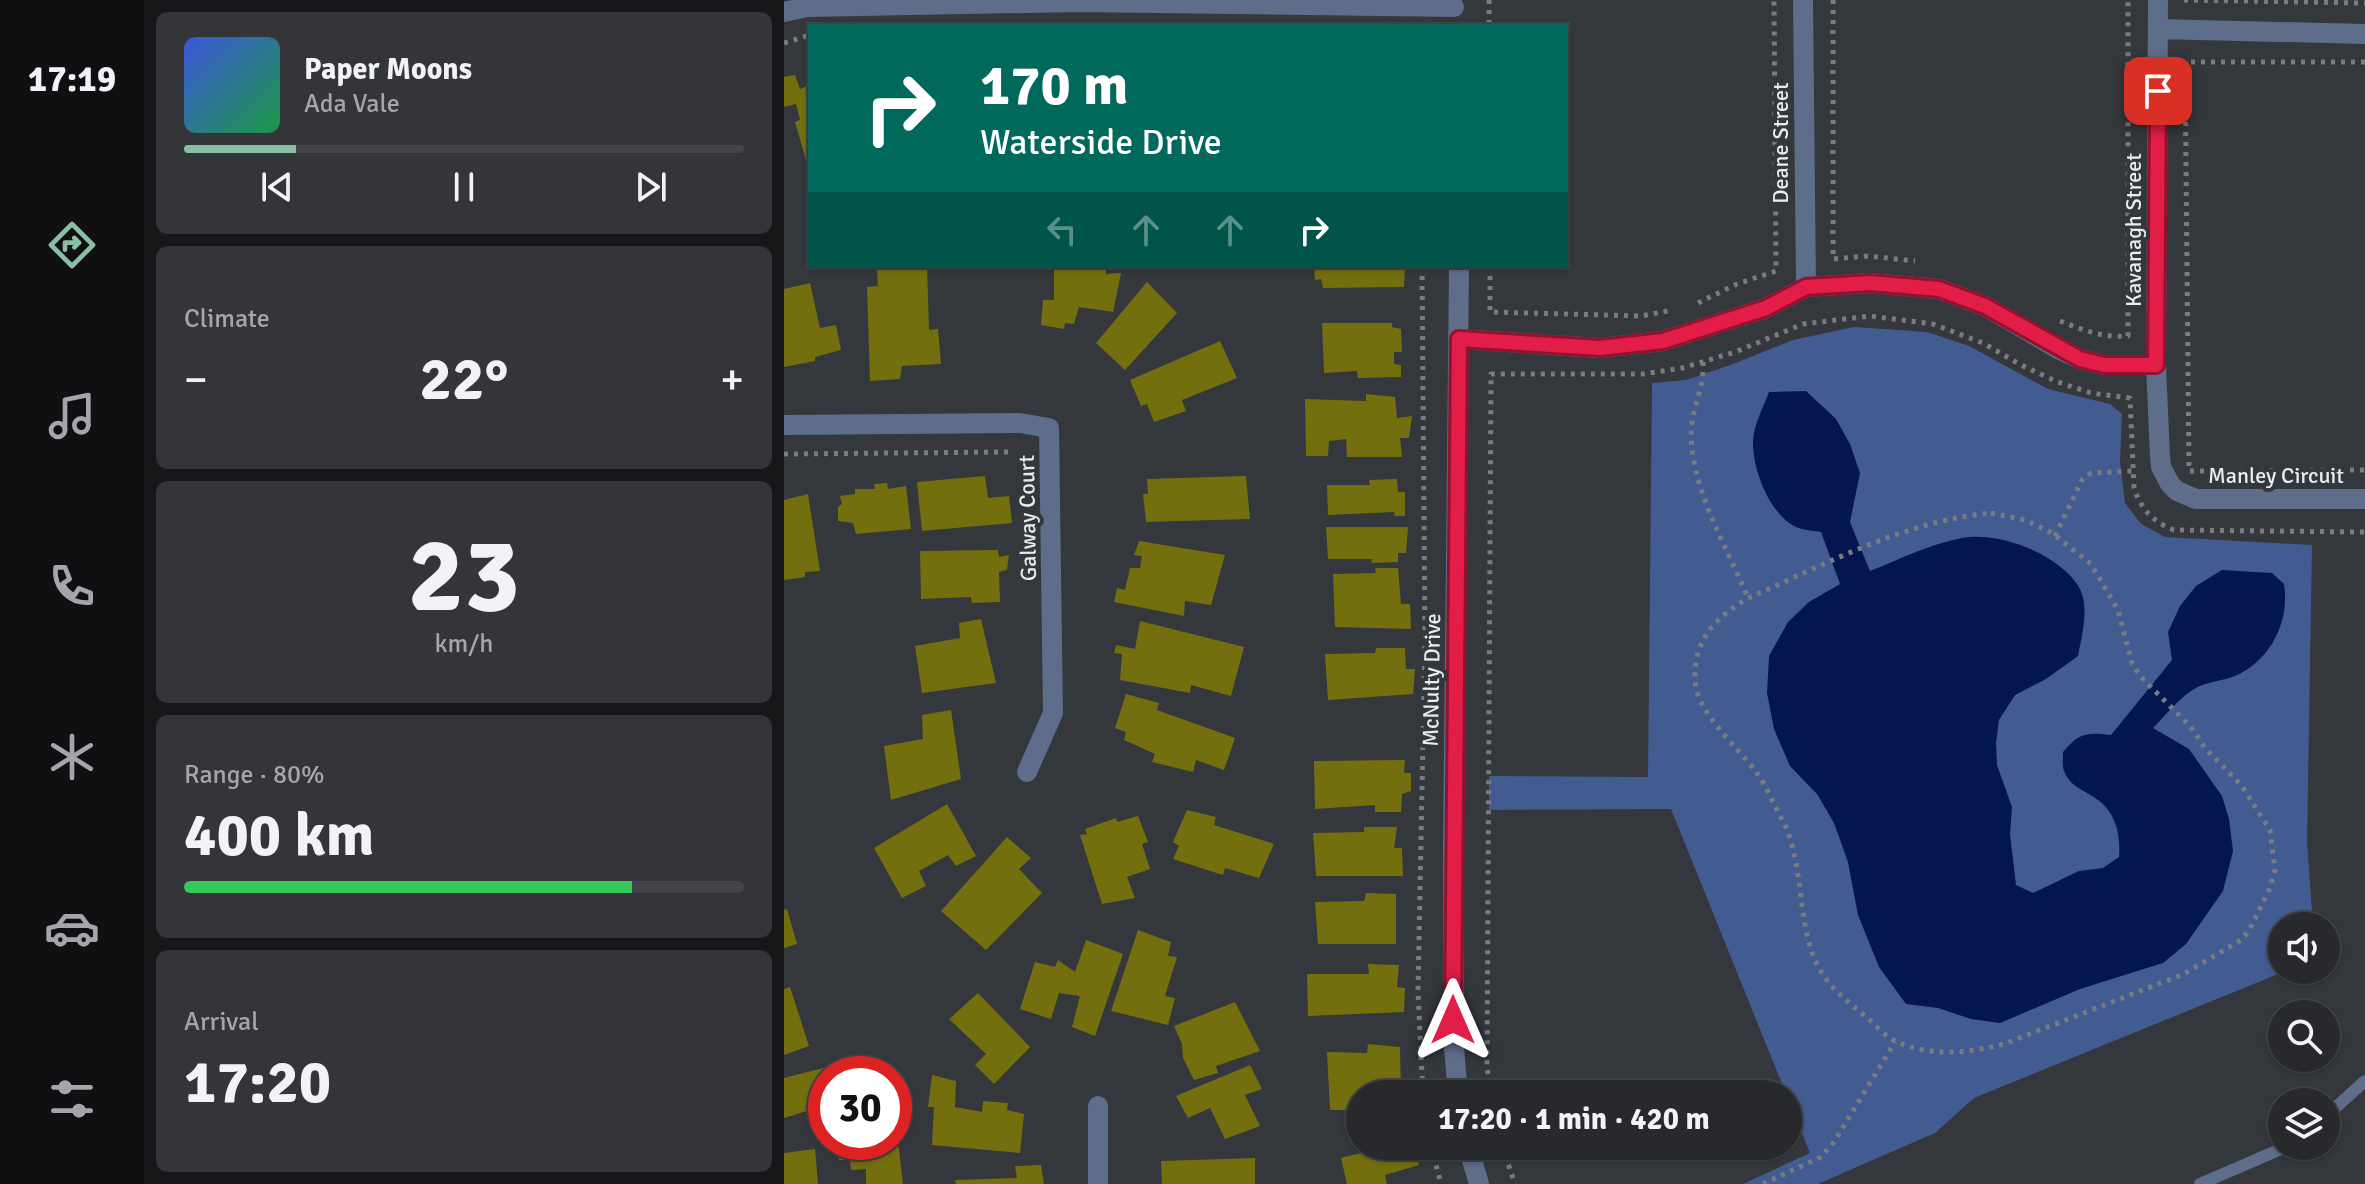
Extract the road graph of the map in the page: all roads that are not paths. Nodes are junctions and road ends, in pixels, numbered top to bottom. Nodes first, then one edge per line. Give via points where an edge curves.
1 (1803, 0) edge
2 (2158, 0) edge
3 (1079, 1) edge
4 (1454, 11) edge
5 (784, 12) edge
6 (2158, 29) junction
7 (2365, 34) edge
8 (1459, 268) edge
9 (1806, 287) junction
10 (1459, 339) junction
11 (2156, 365) junction
12 (784, 425) edge
13 (2365, 499) edge
14 (1027, 772) dead end
15 (1457, 1080) edge
16 (2365, 1081) edge
17 (2340, 1103) edge
18 (1098, 1106) dead end
19 (2268, 1155) edge
20 (1472, 1160) edge
21 (1098, 1184) edge
22 (1479, 1184) edge
23 (2200, 1184) edge

1 - 9 street, Deane Street
2 - 6 street, Kavanagh Street
3 - 4 street
3 - 5 street via 807,7
6 - 7 street
6 - 11 street, Kavanagh Street
8 - 10 street, McNulty Drive
9 - 10 street via 1766,308 1663,341 1600,348
9 - 11 street via 1870,283 1939,289 1985,306 2080,359 2104,365
10 - 15 street, McNulty Drive via 1453,850
11 - 13 street, Manley Circuit via 2161,467 2177,491 2196,499
12 - 14 street, Galway Court via 1020,423 1049,428 1053,713
16 - 17 lane
18 - 21 street
19 - 23 lane
20 - 22 street

